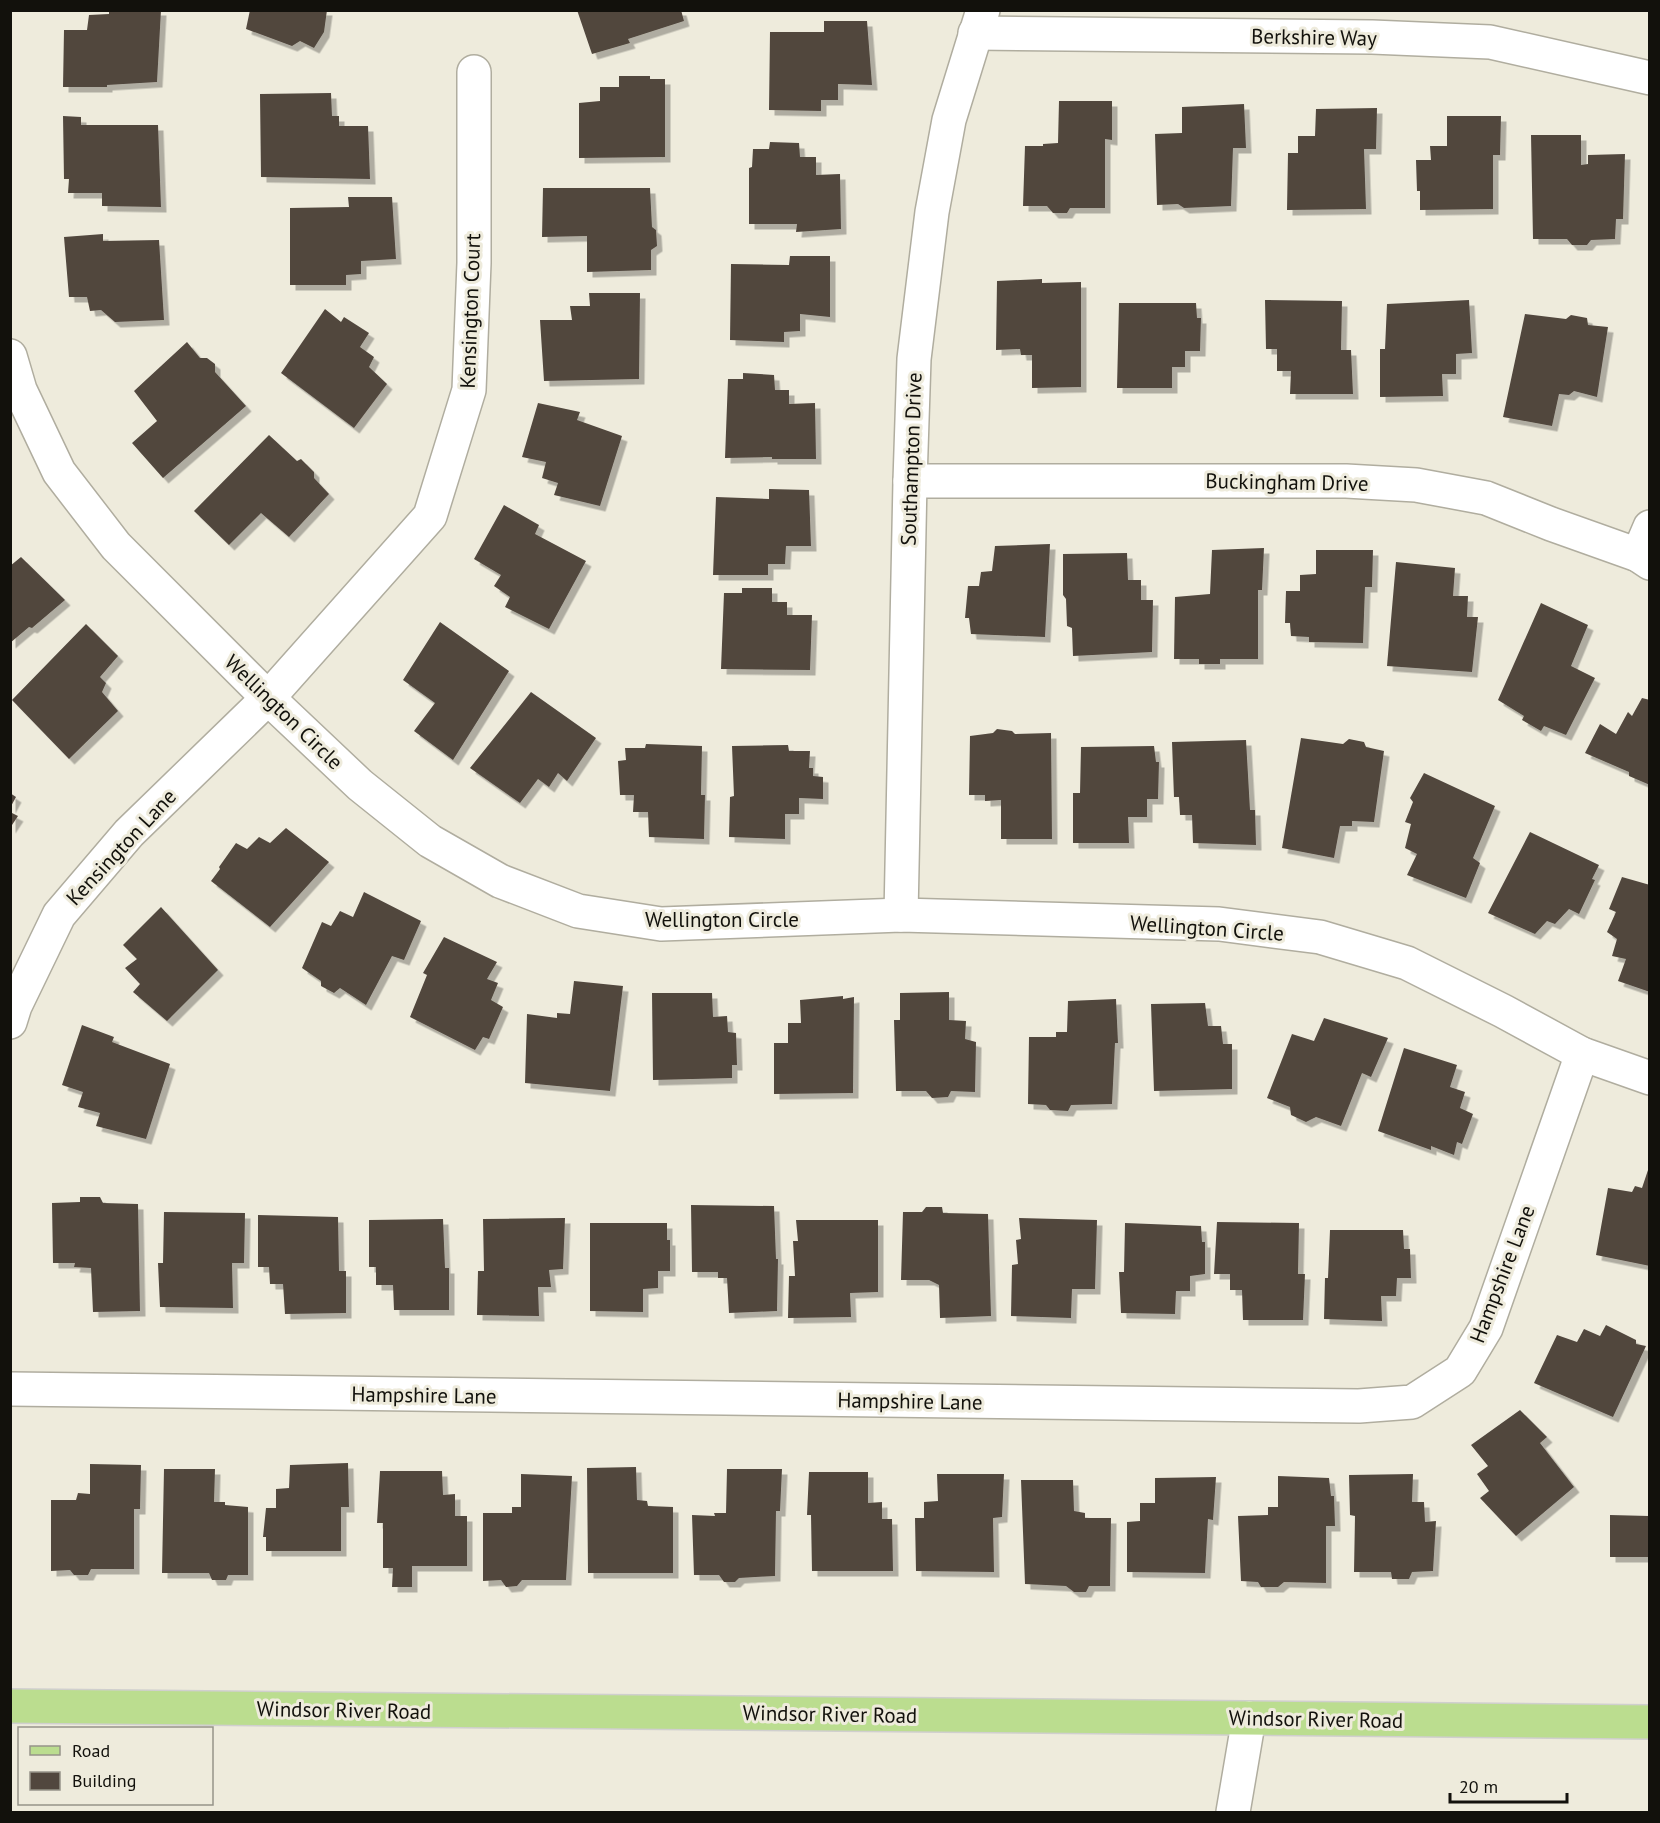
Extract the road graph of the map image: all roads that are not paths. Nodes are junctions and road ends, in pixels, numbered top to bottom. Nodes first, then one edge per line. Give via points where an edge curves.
1 (979, 22) edge
2 (474, 72) dead end
3 (1650, 78) edge
4 (10, 356) edge
5 (910, 481) junction
6 (1646, 548) edge
7 (268, 698) junction
8 (901, 915) junction
9 (10, 1022) edge
10 (1582, 1054) junction
11 (1650, 1078) edge
12 (10, 1389) edge
13 (10, 1706) edge
14 (1249, 1718) junction
15 (1650, 1722) edge
16 (1233, 1812) edge

1 - 3 street, Berkshire Way via 1490,42
1 - 5 street, Southampton Drive via 949,120 932,212 914,359
2 - 7 street, Kensington Court via 474,263 469,390 430,516
4 - 7 street, Wellington Circle via 20,390 59,472 116,546
5 - 6 street, Buckingham Drive via 1346,481 1416,485 1486,498 1551,524
5 - 8 street, Southampton Drive
7 - 8 street, Wellington Circle via 360,785 430,841 500,881 578,911 661,924
7 - 9 street, Kensington Lane via 129,833 59,915
8 - 10 street, Wellington Circle via 1220,924 1320,937 1407,963
10 - 11 street, Wellington Circle
10 - 12 street, Hampshire Lane via 1486,1328 1460,1371 1412,1402 1359,1406
13 - 14 main road, Windsor River Road
14 - 15 main road, Windsor River Road
14 - 16 street

